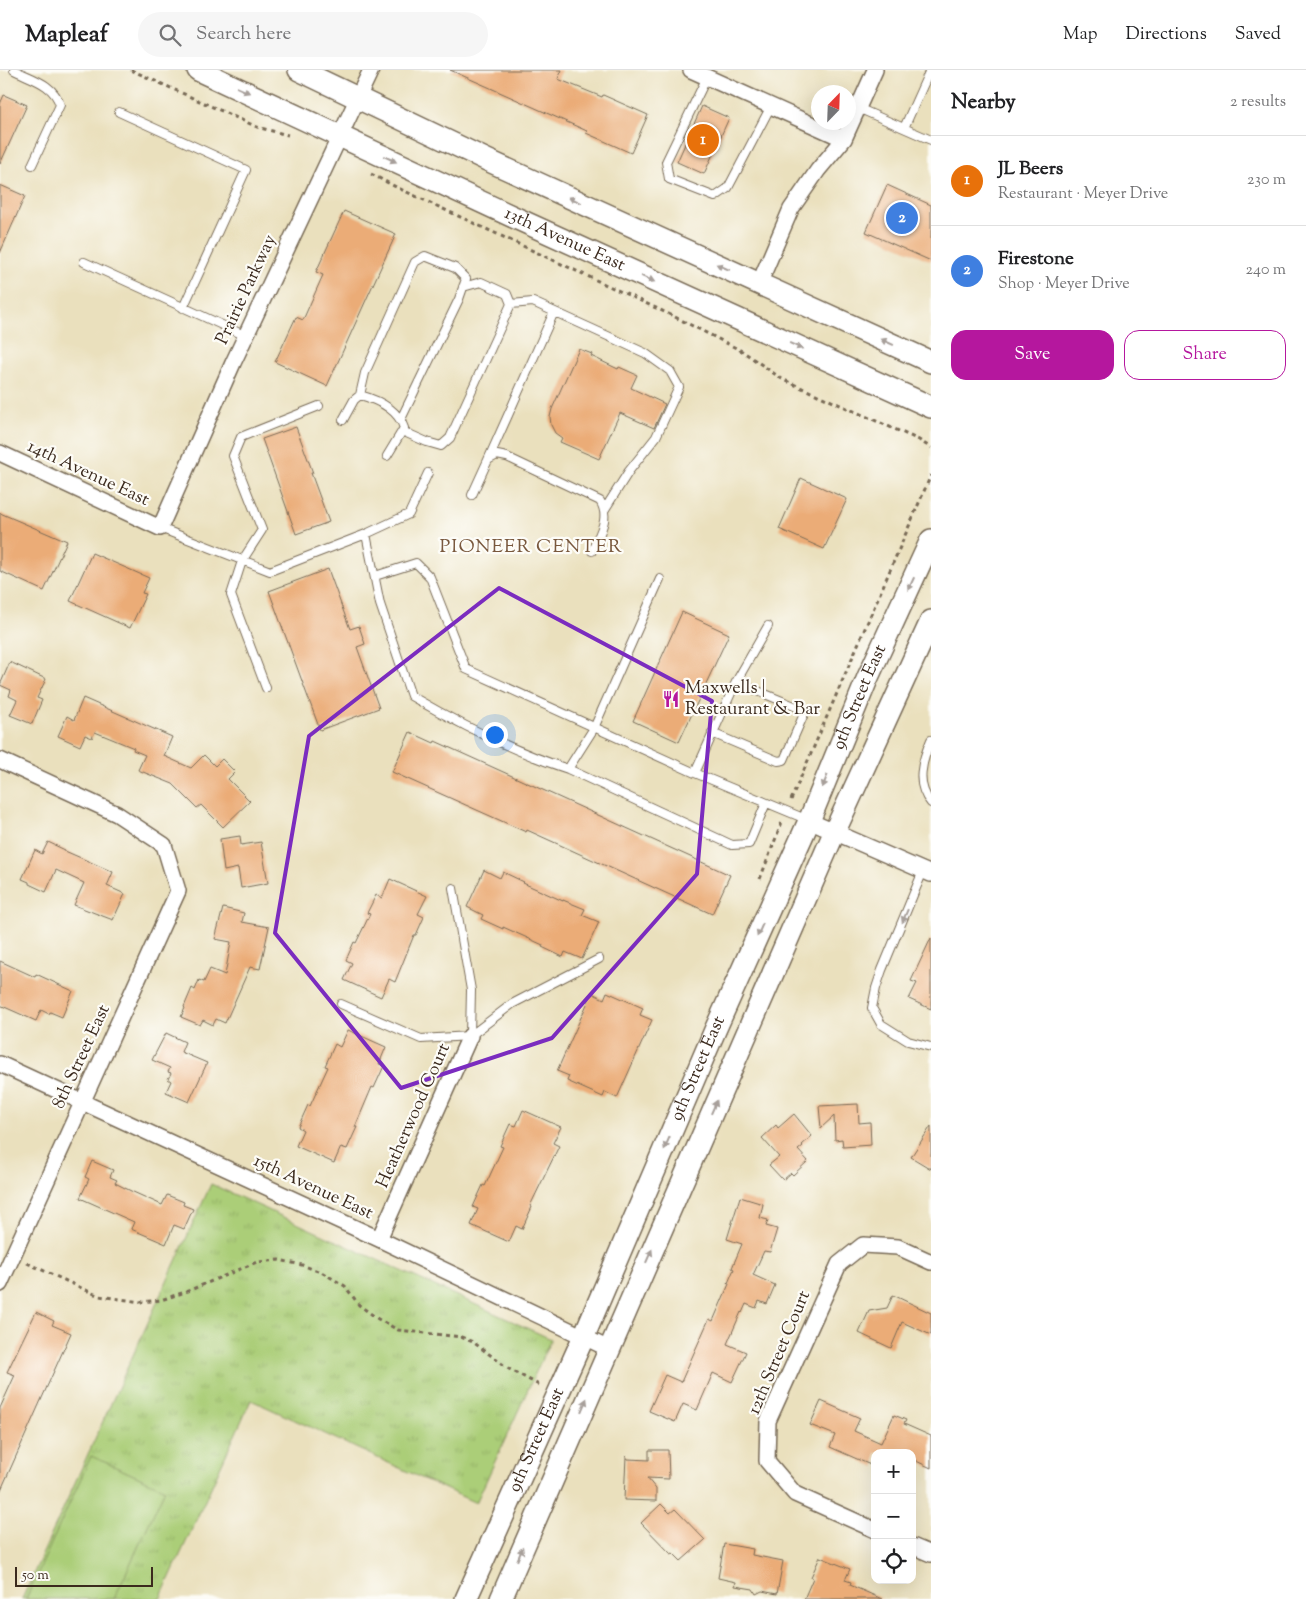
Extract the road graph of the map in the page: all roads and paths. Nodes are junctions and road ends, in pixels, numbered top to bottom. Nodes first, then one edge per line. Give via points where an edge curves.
1 (14, 70) edge
2 (132, 70) edge
3 (198, 70) edge
4 (299, 70) edge
5 (371, 70) edge
6 (691, 70) edge
7 (875, 70) edge
8 (930, 70) edge
9 (707, 77) junction
10 (358, 98) junction
11 (771, 106) junction
12 (858, 108) junction
13 (119, 112) dead end
14 (904, 128) junction
15 (340, 135) junction
16 (290, 136) dead end
17 (844, 139) junction
18 (931, 140) edge
19 (32, 165) dead end
20 (364, 171) dead end
21 (84, 262) dead end
22 (759, 284) junction
23 (463, 287) junction
24 (511, 304) junction
25 (183, 308) junction
26 (554, 312) junction
27 (246, 336) junction
28 (931, 362) edge
29 (360, 395) junction
30 (319, 406) dead end
31 (931, 407) edge
32 (401, 419) junction
33 (343, 420) dead end
34 (402, 431) junction
35 (931, 448) edge
36 (0, 453) edge
37 (387, 456) dead end
38 (488, 460) junction
39 (428, 472) dead end
40 (472, 495) dead end
41 (605, 509) junction
42 (160, 528) junction
43 (366, 534) junction
44 (931, 540) edge
45 (592, 551) dead end
46 (242, 560) junction
47 (375, 576) junction
48 (660, 579) dead end
49 (931, 621) edge
50 (768, 626) dead end
51 (736, 682) junction
52 (266, 688) dead end
53 (594, 728) junction
54 (712, 733) junction
55 (931, 740) edge
56 (0, 760) edge
57 (568, 769) junction
58 (695, 773) junction
59 (766, 803) junction
60 (931, 803) edge
61 (809, 821) junction
62 (834, 833) junction
63 (927, 872) edge
64 (453, 888) dead end
65 (599, 959) dead end
66 (341, 1004) dead end
67 (470, 1036) junction
68 (931, 1047) edge
69 (0, 1064) edge
70 (82, 1102) junction
71 (378, 1239) junction
72 (13, 1256) junction
73 (931, 1262) edge
74 (0, 1284) edge
75 (584, 1336) junction
76 (609, 1349) junction
77 (538, 1385) dead end
78 (871, 1528) edge
79 (916, 1548) edge
80 (931, 1554) edge
81 (466, 1599) edge
82 (501, 1599) edge

1 - 19 lane via 52,90 60,105
2 - 16 path via 257,127
3 -> 15 main road, 13th Avenue East
4 - 10 main road
5 - 10 street, Prairie Parkway
6 - 9 street
7 - 12 street
8 - 14 lane
9 - 11 street
9 - 11 lane via 666,162 670,179 715,197 728,188
10 - 15 street, Prairie Parkway
22 -> 10 main road
11 - 17 street
12 - 14 lane
12 - 17 street
13 - 25 lane via 246,170
14 - 18 lane
15 - 27 street, Prairie Parkway
15 -> 31 main road, 13th Avenue East
17 - 22 street via 791,209
20 - 35 path via 671,315 742,352 782,379
21 - 25 lane
28 -> 22 main road
23 - 24 lane via 481,282 507,294
23 - 29 lane via 466,280 455,268 425,256 415,262 365,373
23 - 32 lane
24 - 26 lane via 533,302
24 - 34 lane via 450,438 441,446
25 - 27 lane
26 - 38 lane
26 - 41 lane via 645,353 670,371 679,387 656,437
27 - 42 street, Prairie Parkway
29 - 32 lane via 376,400
29 - 33 lane
30 - 46 lane via 241,437 233,456 262,530
32 - 34 lane
34 - 37 lane
36 - 42 street, 14th Avenue East
38 - 40 lane
38 - 41 lane via 497,455 507,457 600,501
39 - 43 lane via 409,514
41 - 45 lane via 605,519
42 - 46 lane
43 - 46 lane via 270,571
43 - 47 lane
44 -> 61 main road, 9th Street East via 868,677
46 - 52 lane via 231,595
47 - 53 lane via 416,563 430,577 466,669
47 - 57 lane via 380,604 411,696 460,724
48 - 53 lane
49 - 62 main road, 9th Street East
50 - 51 lane
51 - 54 lane
51 - 54 lane via 804,710 784,760 778,761
53 - 57 lane
53 - 58 lane
54 - 58 lane
55 - 60 lane via 920,773 926,798
56 - 70 street, 8th Street East via 117,814 164,845 178,891
57 - 59 lane via 732,845 749,844
58 - 59 lane
59 - 61 lane
61 - 62 street
61 -> 75 main road, 9th Street East
62 - 63 street
76 -> 62 main road, 9th Street East
63 -> 68 lane via 882,970 872,1008 881,1024 908,1041
64 - 67 lane via 471,990
65 - 67 lane via 512,1004
66 - 67 lane via 420,1039
67 - 71 street, Heatherwood Court
69 - 70 street, 15th Avenue East
70 - 71 street, 15th Avenue East
70 - 72 street, 8th Street East
71 - 75 street, 15th Avenue East
72 - 74 street, 8th Street East
72 - 77 path via 99,1296 141,1302 161,1300 188,1291 257,1262 279,1260 302,1265 345,1286 359,1305 398,1330 461,1337
73 - 78 street, 12th Street Court via 898,1247 863,1245 839,1264 768,1422 767,1461 794,1494
75 - 76 street, 15th Avenue East
75 - 81 main road, 9th Street East
82 -> 76 main road, 9th Street East
79 - 80 street

